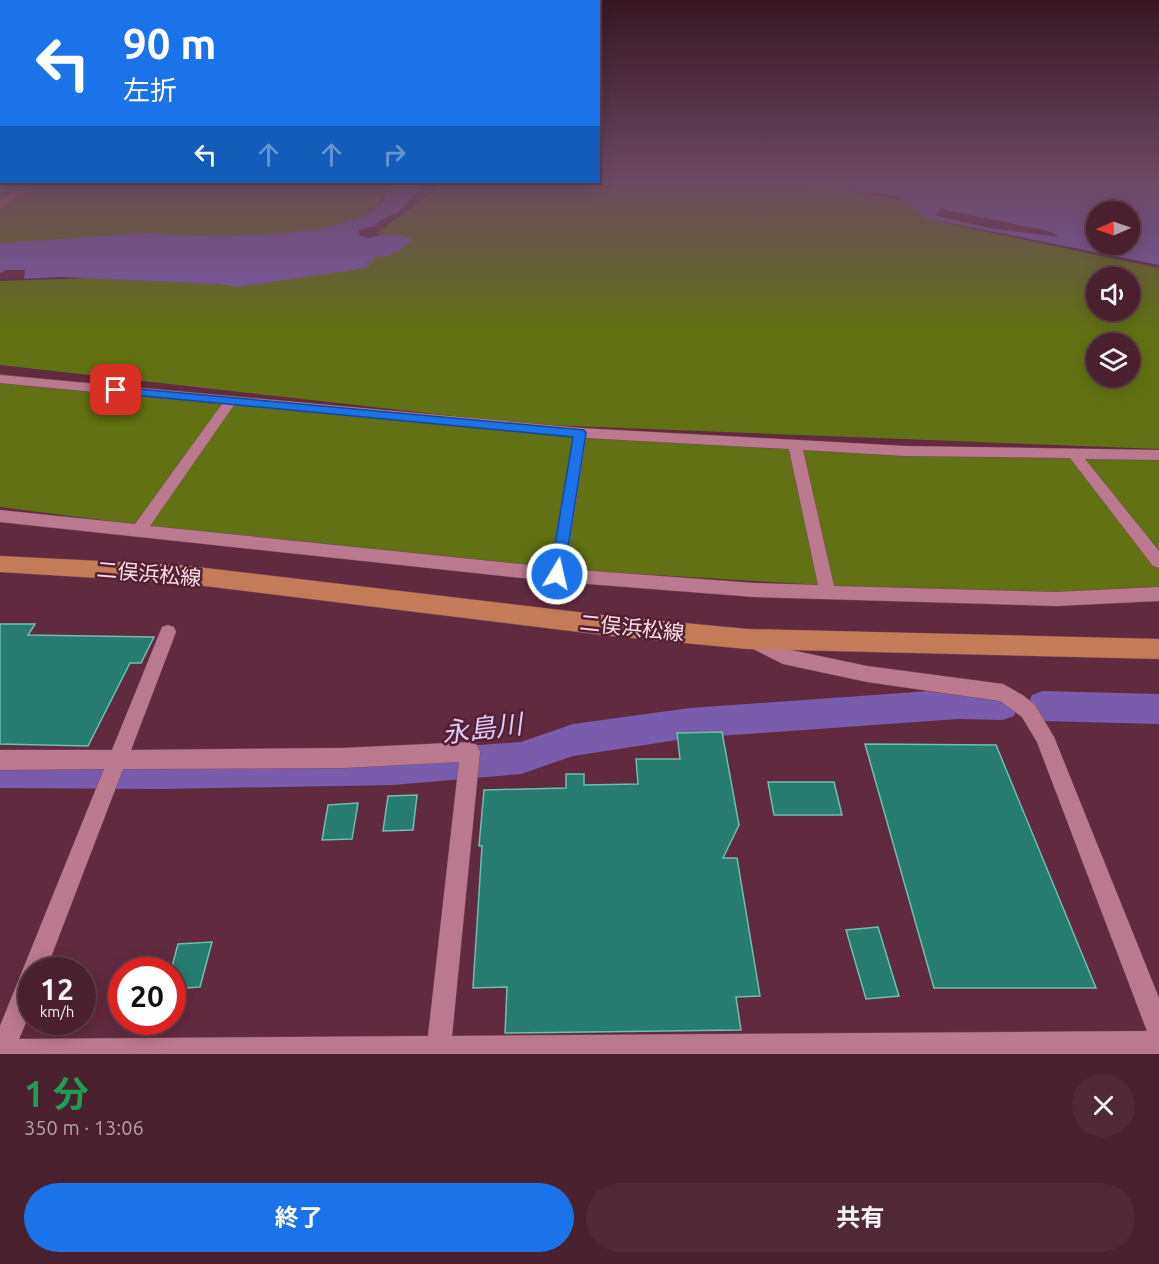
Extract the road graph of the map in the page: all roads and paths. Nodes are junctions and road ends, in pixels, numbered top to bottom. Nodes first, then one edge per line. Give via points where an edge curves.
1 (0, 379) edge
2 (231, 400) junction
3 (580, 433) junction
4 (795, 446) junction
5 (1075, 454) junction
6 (1159, 455) edge
7 (0, 516) edge
8 (138, 531) junction
9 (1159, 562) edge
10 (0, 564) edge
11 (557, 574) junction
12 (828, 593) junction
13 (1159, 594) edge
14 (168, 632) dead end
15 (747, 639) junction
16 (1159, 649) edge
17 (118, 758) junction
18 (0, 760) edge
19 (39, 957) edge
20 (18, 1011) edge
21 (1159, 1029) edge
22 (1159, 1043) edge
23 (921, 1049) edge
24 (439, 1051) edge
25 (1, 1053) edge

1 - 2 street
2 - 3 street
2 - 8 street
3 - 4 street
3 - 11 street
4 - 5 street
4 - 12 street
5 - 6 street
5 - 9 street
7 - 8 street
8 - 11 street
10 - 15 main road, 二俣浜松線 via 180,574
11 - 12 street
12 - 13 street via 1056,598
14 - 17 street
15 - 16 main road, 二俣浜松線
15 - 21 street via 783,656 1003,693 1033,714
17 - 18 street
17 - 19 street
17 - 24 street via 469,762
20 - 25 street
22 - 23 street
23 - 24 street
24 - 25 street

